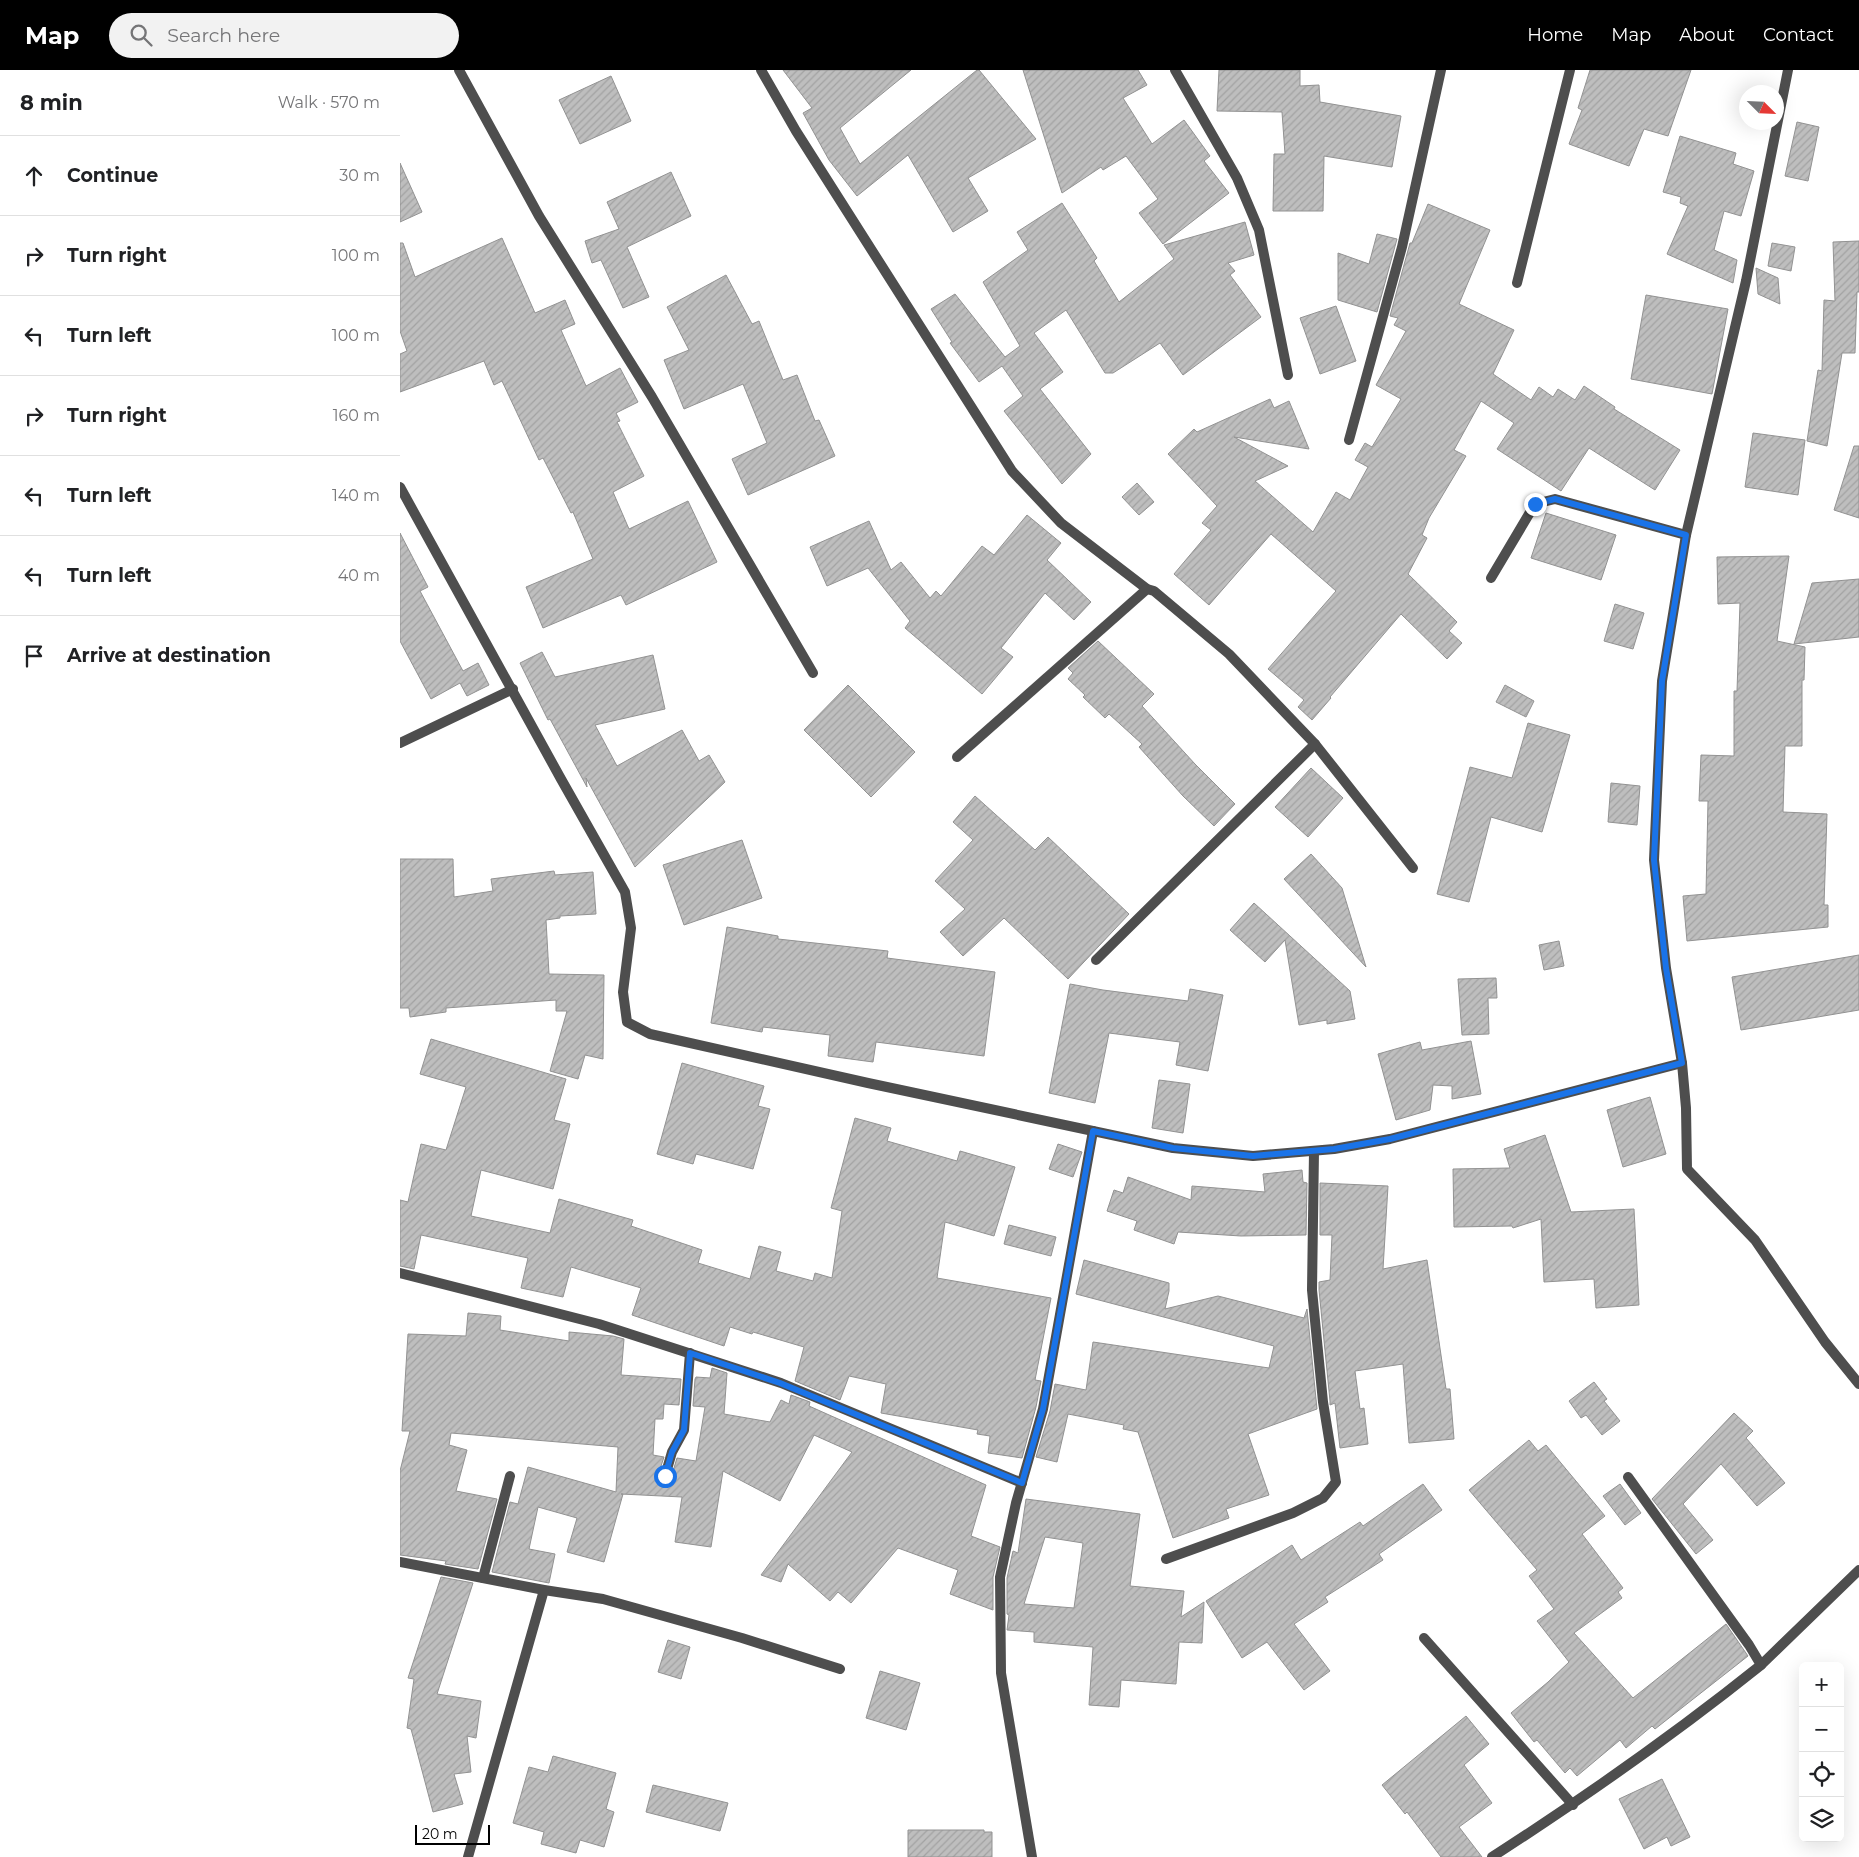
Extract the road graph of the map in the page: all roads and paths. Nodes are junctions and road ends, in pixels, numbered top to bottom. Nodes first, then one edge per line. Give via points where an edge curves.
1 (459, 70) edge
2 (761, 70) edge
3 (1175, 70) edge
4 (1441, 70) edge
5 (1570, 70) edge
6 (1788, 70) edge
7 (1517, 282) dead end
8 (1288, 375) dead end
9 (1349, 440) dead end
10 (400, 487) edge
11 (1686, 535) junction
12 (1491, 578) dead end
13 (1147, 589) junction
14 (813, 672) dead end
15 (513, 689) junction
16 (400, 743) edge
17 (1315, 744) junction
18 (957, 757) dead end
19 (1413, 868) dead end
20 (1096, 960) dead end
21 (1682, 1063) junction
22 (1093, 1131) junction
23 (1314, 1151) junction
24 (400, 1274) edge
25 (690, 1353) junction
26 (1859, 1384) edge
27 (510, 1476) dead end
28 (665, 1476) dead end
29 (1628, 1477) dead end
30 (1022, 1483) junction
31 (1166, 1559) dead end
32 (400, 1562) edge
33 (1859, 1570) edge
34 (483, 1578) junction
35 (544, 1590) junction
36 (1424, 1638) dead end
37 (1761, 1665) junction
38 (840, 1669) dead end
39 (1573, 1804) junction
40 (468, 1857) edge
41 (1032, 1857) edge
42 (1492, 1857) edge

1 - 14 street via 539,216 652,397
2 - 13 street via 796,131 1012,470 1061,523
3 - 8 street via 1237,178 1259,230
4 - 9 street via 1402,247
5 - 7 street
6 - 11 street via 1746,281
10 - 15 street
11 - 12 street via 1555,499 1535,504
11 - 21 street via 1662,681 1654,860 1666,968
13 - 17 street via 1154,591 1229,654
13 - 18 street
15 - 16 street
15 - 22 street via 625,892 631,928 623,992 627,1022 650,1034
17 - 19 street
17 - 20 street
21 - 23 street via 1390,1139
21 - 26 street via 1687,1170 1755,1240
22 - 23 street via 1173,1148 1253,1156
22 - 30 street via 1043,1409
23 - 31 street via 1312,1290 1323,1402 1336,1482 1324,1498 1293,1513
24 - 25 street via 599,1324
25 - 28 street via 684,1430 672,1452
25 - 30 street via 780,1383
27 - 34 street
29 - 37 street
30 - 41 street via 1000,1577 1001,1673
32 - 34 street
33 - 37 street
34 - 35 street
35 - 38 street via 603,1599
35 - 40 street
36 - 39 street
37 - 39 street
39 - 42 street

